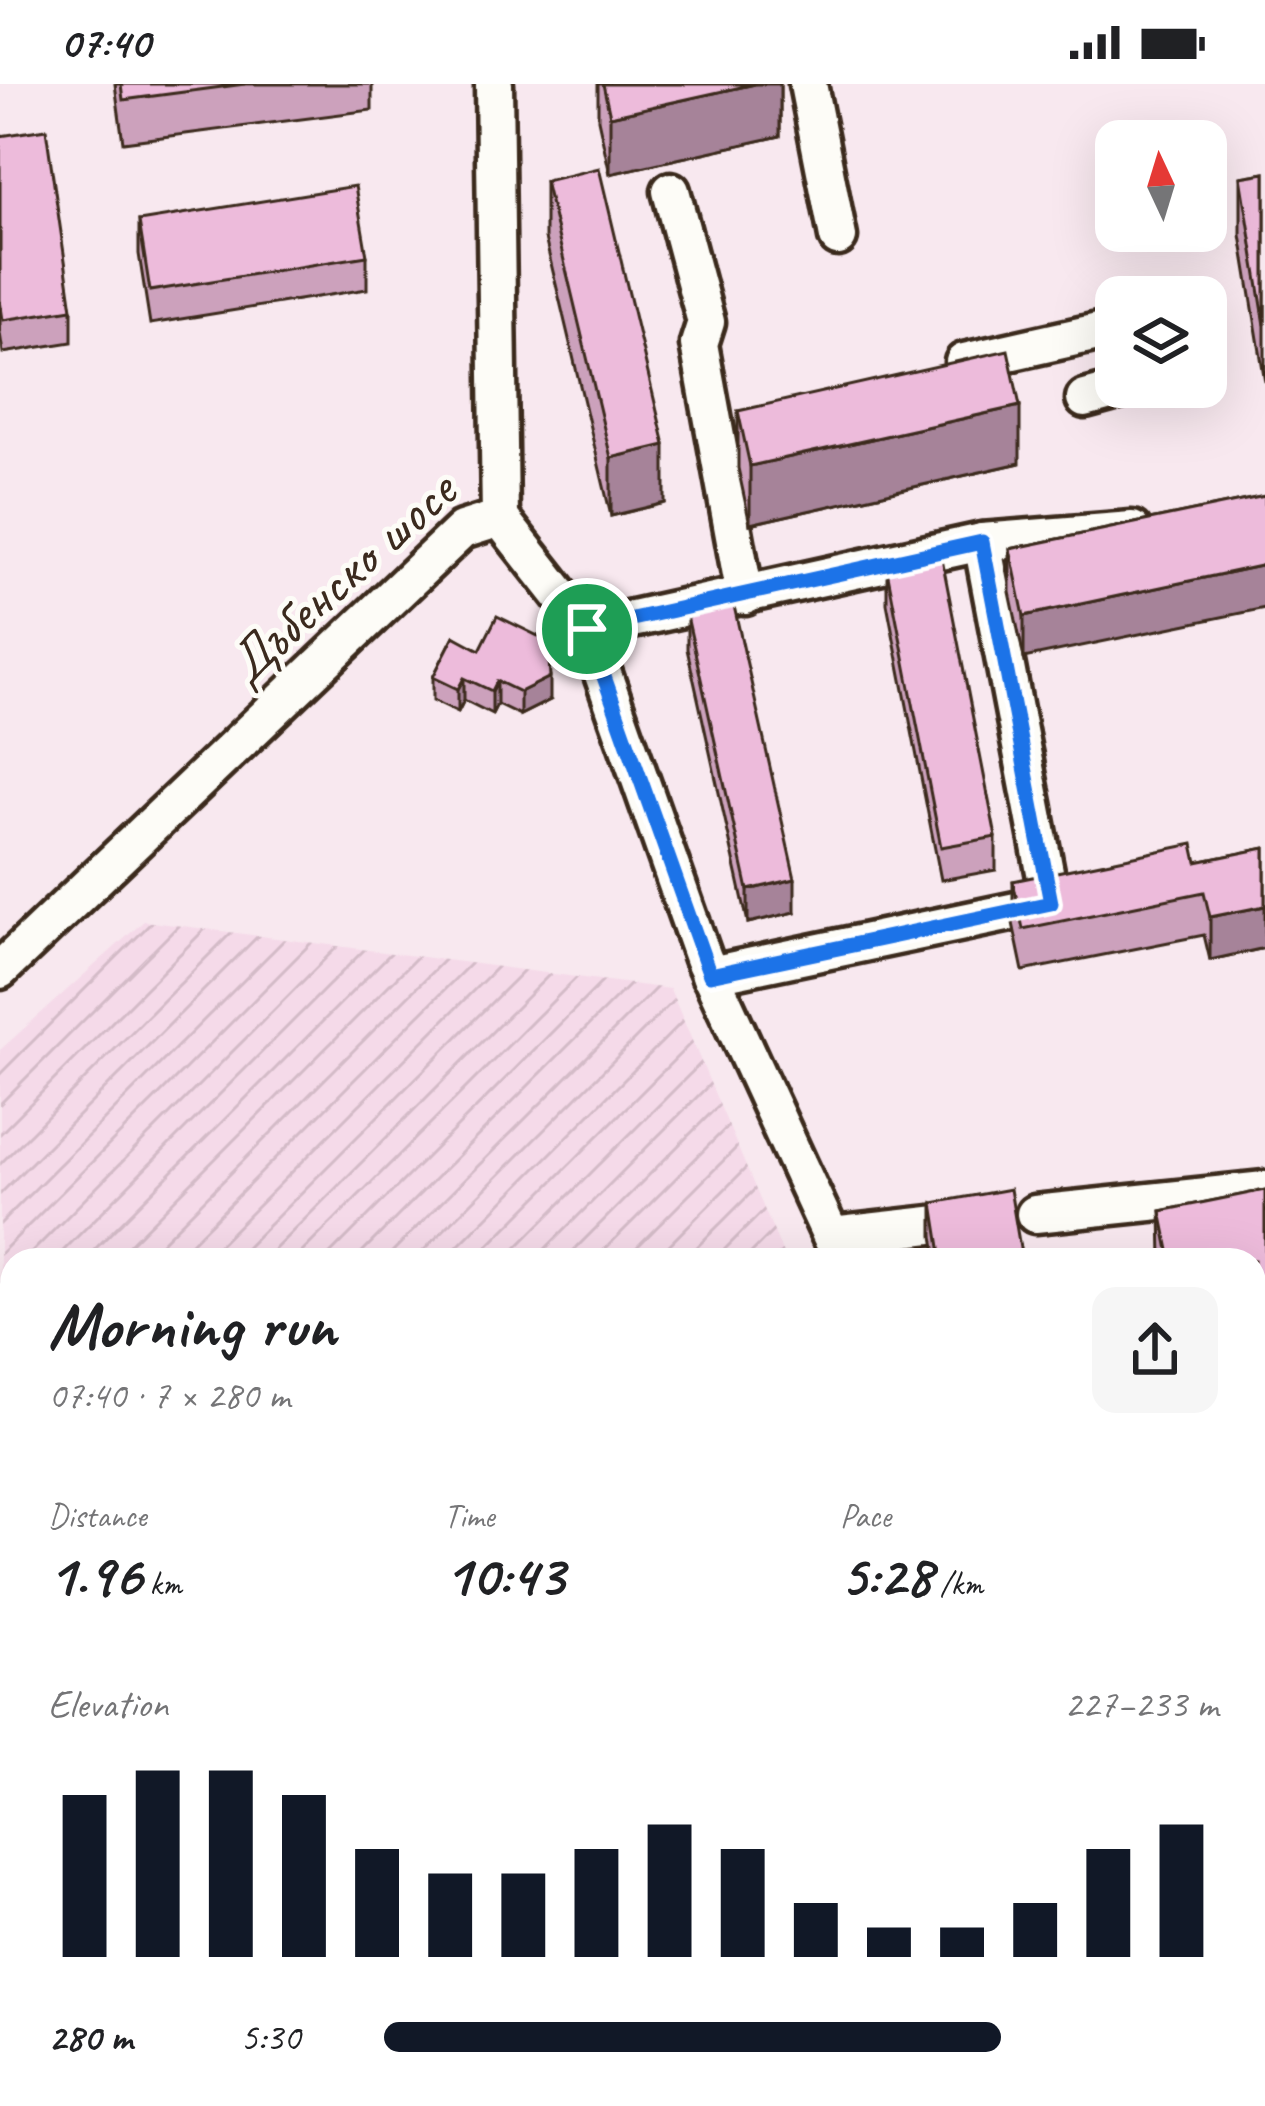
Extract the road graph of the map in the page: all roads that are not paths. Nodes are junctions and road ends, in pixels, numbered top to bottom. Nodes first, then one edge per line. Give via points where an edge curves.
1 (494, 84) edge
2 (808, 84) edge
3 (671, 191) dead end
4 (838, 237) dead end
5 (1095, 333) edge
6 (938, 368) edge
7 (1095, 396) edge
8 (1085, 399) dead end
9 (500, 518) junction
10 (1171, 524) edge
11 (982, 542) junction
12 (745, 596) junction
13 (587, 629) junction
14 (1094, 895) edge
15 (1051, 903) junction
16 (0, 970) edge
17 (710, 975) junction
18 (1265, 1190) edge
19 (1035, 1214) dead end
20 (948, 1223) edge
21 (837, 1248) edge

1 - 9 street, Дъбенско шосе
2 - 4 street
3 - 12 street via 706,322 699,344 726,417
5 - 6 street
7 - 8 street
9 - 13 street
9 - 16 street, Дъбенско шосе via 462,530
10 - 11 street
11 - 12 street
11 - 15 street
12 - 13 street
13 - 17 street
14 - 15 street
15 - 17 street
17 - 21 street
18 - 19 street
20 - 21 street

